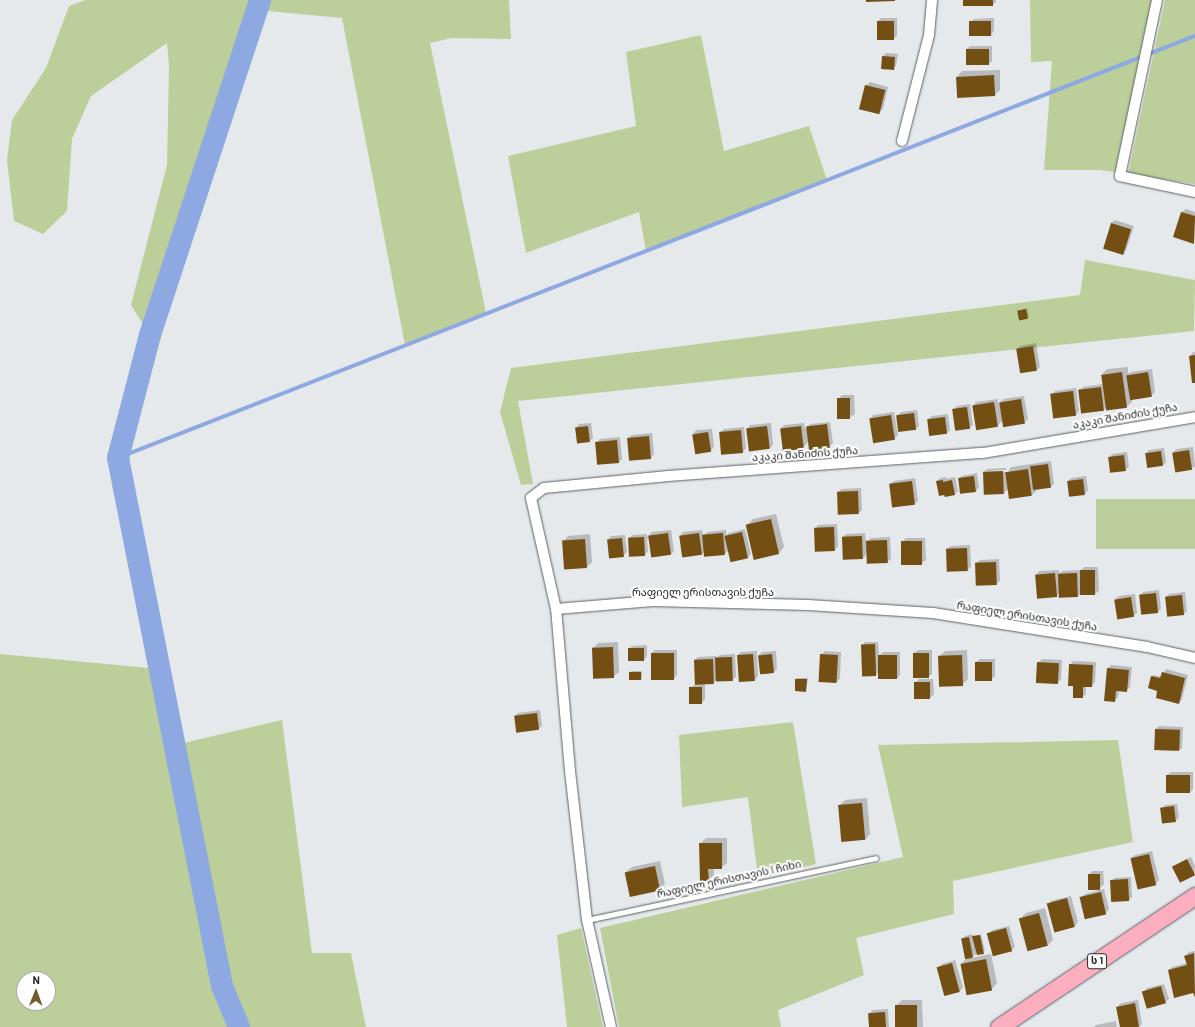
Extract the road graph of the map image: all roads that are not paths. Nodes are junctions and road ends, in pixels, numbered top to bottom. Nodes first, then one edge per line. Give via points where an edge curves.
1 (932, 0) edge
2 (1157, 0) edge
3 (902, 141) dead end
4 (1195, 192) edge
5 (1195, 417) edge
6 (556, 609) junction
7 (1195, 658) edge
8 (875, 858) dead end
9 (1195, 896) edge
10 (587, 920) junction
11 (611, 1027) edge
12 (999, 1027) edge

1 - 3 street via 929,35
2 - 4 street via 1120,176
5 - 6 street, აკაკი შანიძის ქუჩა via 983,453 668,476 544,488 531,498
6 - 7 street, რაფიელ ერისთავის ქუჩა via 652,601 808,605 933,613 1147,647
6 - 10 street via 570,771
8 - 10 lane, რაფიელ ერისთავის I ჩიხი
9 - 12 highway, ს 1
10 - 11 street

